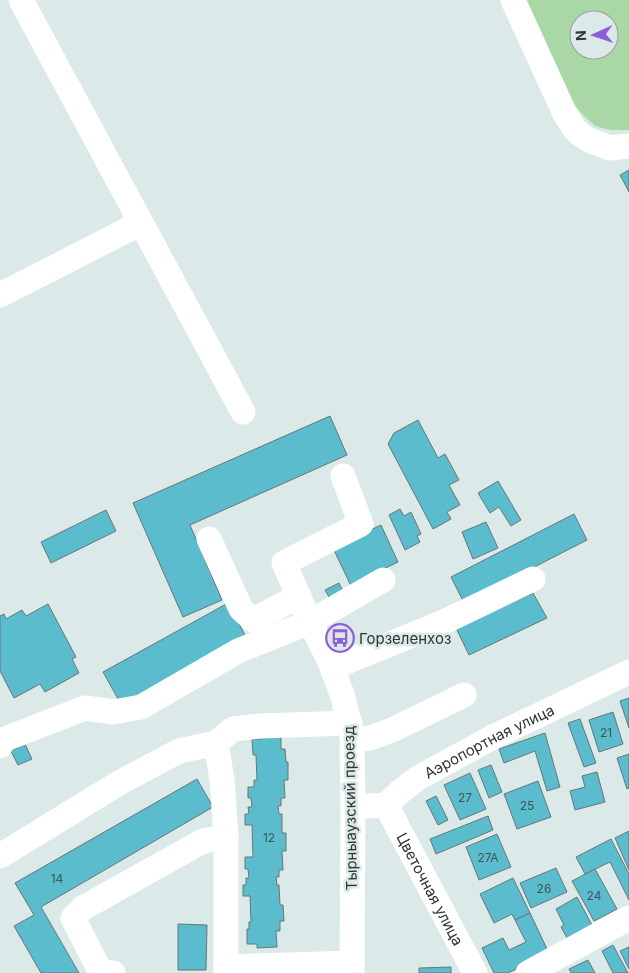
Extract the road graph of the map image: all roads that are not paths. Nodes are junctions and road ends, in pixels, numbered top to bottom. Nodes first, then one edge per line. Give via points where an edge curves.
1 (21, 0) edge
2 (513, 0) edge
3 (629, 146) edge
4 (141, 223) junction
5 (0, 295) edge
6 (243, 412) dead end
7 (343, 476) dead end
8 (208, 539) dead end
9 (533, 579) dead end
10 (383, 580) dead end
11 (298, 596) junction
12 (310, 622) junction
13 (332, 668) junction
14 (629, 672) edge
15 (464, 695) dead end
16 (351, 732) junction
17 (216, 743) junction
18 (0, 746) edge
19 (386, 805) junction
20 (353, 807) junction
21 (226, 838) junction
22 (0, 856) edge
23 (629, 918) edge
24 (352, 968) edge
25 (226, 970) edge
26 (113, 973) edge
27 (475, 973) edge
28 (528, 973) edge

1 - 4 street
2 - 3 street via 574,128 590,140 610,148
4 - 5 street
4 - 6 street
7 - 11 street, Тырныаузский проезд via 361,524 284,563
8 - 11 street via 241,609 253,620
9 - 13 street via 446,621
10 - 12 street
11 - 12 street, Тырныаузский проезд
12 - 13 street, Тырныаузский проезд
12 - 18 street via 238,651 141,707 114,712 85,708 6,739
13 - 16 street, Тырныаузский проезд
14 - 19 street, Аэропортная улица via 493,737 418,778
15 - 16 street via 370,738
16 - 17 street via 260,726 233,729
16 - 20 street, Тырныаузский проезд
17 - 21 street
17 - 22 street via 179,751 119,783
19 - 20 street
19 - 27 street, Цветочная улица
20 - 24 street, Тырныаузский проезд
21 - 25 street
21 - 26 street via 203,841 83,908 74,918 100,971
23 - 28 street
24 - 25 street

